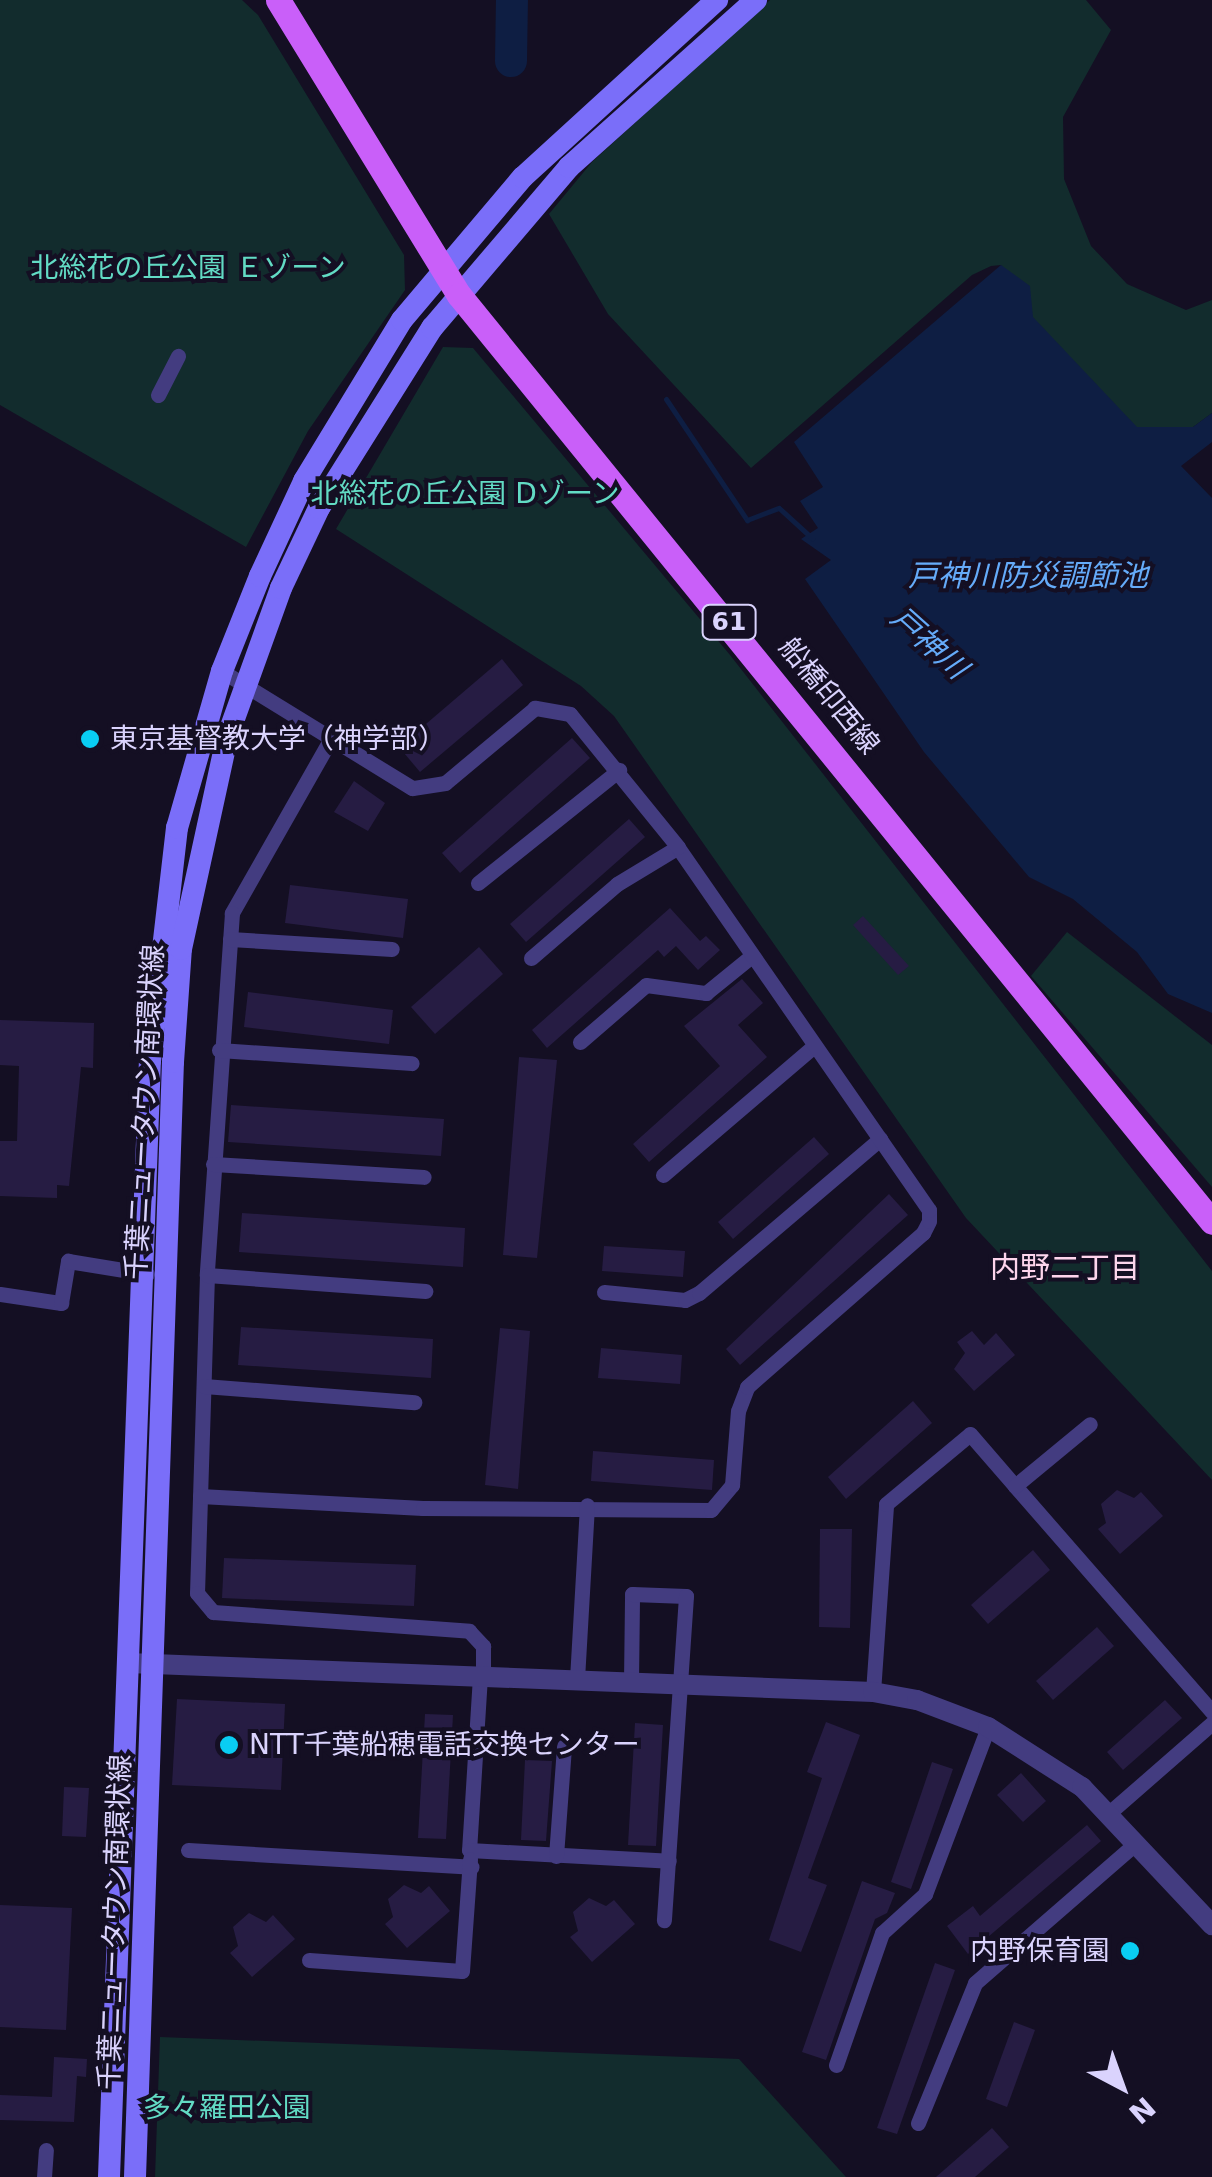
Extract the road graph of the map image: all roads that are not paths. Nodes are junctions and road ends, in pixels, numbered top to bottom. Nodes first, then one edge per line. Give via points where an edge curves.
1 (278, 0) edge
2 (718, 0) edge
3 (756, 0) edge
4 (442, 272) junction
5 (460, 295) junction
6 (178, 356) dead end
7 (158, 395) dead end
8 (222, 671) junction
9 (244, 685) junction
10 (328, 742) junction
11 (619, 770) junction
12 (678, 847) junction
13 (478, 883) dead end
14 (230, 939) junction
15 (392, 949) dead end
16 (531, 958) dead end
17 (749, 958) junction
18 (580, 1042) dead end
19 (814, 1046) junction
20 (219, 1050) junction
21 (412, 1063) dead end
22 (880, 1139) junction
23 (213, 1164) junction
24 (663, 1175) dead end
25 (424, 1176) dead end
26 (1212, 1222) edge
27 (154, 1275) junction
28 (207, 1275) junction
29 (425, 1291) dead end
30 (604, 1292) dead end
31 (0, 1294) edge
32 (204, 1386) junction
33 (414, 1402) dead end
34 (1090, 1424) dead end
35 (1016, 1486) junction
36 (200, 1496) junction
37 (587, 1505) junction
38 (128, 1663) junction
39 (154, 1664) junction
40 (482, 1676) junction
41 (577, 1680) junction
42 (631, 1682) junction
43 (684, 1683) junction
44 (873, 1692) junction
45 (1212, 1712) edge
46 (1212, 1724) edge
47 (988, 1727) junction
48 (564, 1746) dead end
49 (1109, 1812) junction
50 (1136, 1843) junction
51 (188, 1850) dead end
52 (556, 1856) junction
53 (470, 1858) junction
54 (670, 1861) junction
55 (664, 1920) dead end
56 (1212, 1925) edge
57 (310, 1960) dead end
58 (836, 2065) dead end
59 (918, 2124) dead end
60 (46, 2150) dead end
61 (44, 2177) edge
62 (109, 2177) edge
63 (135, 2177) edge

1 - 4 main road, 船橋印西線 / 61
2 - 4 main road, 千葉ニュータウン南環状線 via 556,143
3 - 5 main road, 千葉ニュータウン南環状線 via 569,167
4 - 5 main road, 船橋印西線 / 61
4 - 8 main road, 千葉ニュータウン南環状線 via 402,320 304,482
5 - 9 main road, 千葉ニュータウン南環状線 via 432,328 319,508
5 - 26 main road, 船橋印西線 / 61
6 - 7 street
8 - 9 street
8 - 27 main road, 千葉ニュータウン南環状線 via 177,828 158,948
9 - 10 street
9 - 27 main road, 千葉ニュータウン南環状線 via 200,838 181,950
10 - 11 street via 402,784 427,789 445,783 527,712 550,706 570,714
10 - 14 street via 242,885
11 - 12 street
11 - 13 street
12 - 16 street via 617,884
12 - 17 street
14 - 15 street
14 - 20 street
17 - 18 street via 706,992 646,984
17 - 19 street
19 - 22 street
19 - 24 street
20 - 21 street
20 - 23 street
22 - 30 street via 699,1293 684,1300
22 - 37 street via 929,1210 924,1234 747,1387 738,1411 732,1485 722,1503 698,1512
23 - 25 street
23 - 28 street
27 - 31 street via 68,1261 61,1303
27 - 38 main road, 千葉ニュータウン南環状線
27 - 39 main road, 千葉ニュータウン南環状線
28 - 29 street
28 - 32 street
32 - 33 street
32 - 36 street
34 - 35 street
35 - 44 street via 970,1434 886,1504
35 - 45 street
36 - 37 street via 424,1508
36 - 40 street via 197,1593 206,1609 469,1631 483,1646
37 - 41 street
38 - 39 street
38 - 62 main road, 千葉ニュータウン南環状線
39 - 40 street
39 - 63 main road, 千葉ニュータウン南環状線
40 - 41 street
40 - 53 street
41 - 42 street
42 - 43 street
42 - 43 street via 632,1594 686,1596
43 - 44 street
43 - 54 street
44 - 47 street
46 - 49 street
47 - 49 street via 1056,1768
47 - 58 street via 926,1894 882,1934
48 - 52 street
49 - 50 street
50 - 56 street
50 - 59 street via 975,1984
51 - 53 street
52 - 53 street
52 - 54 street
53 - 57 street via 462,1972
54 - 55 street
60 - 61 street

